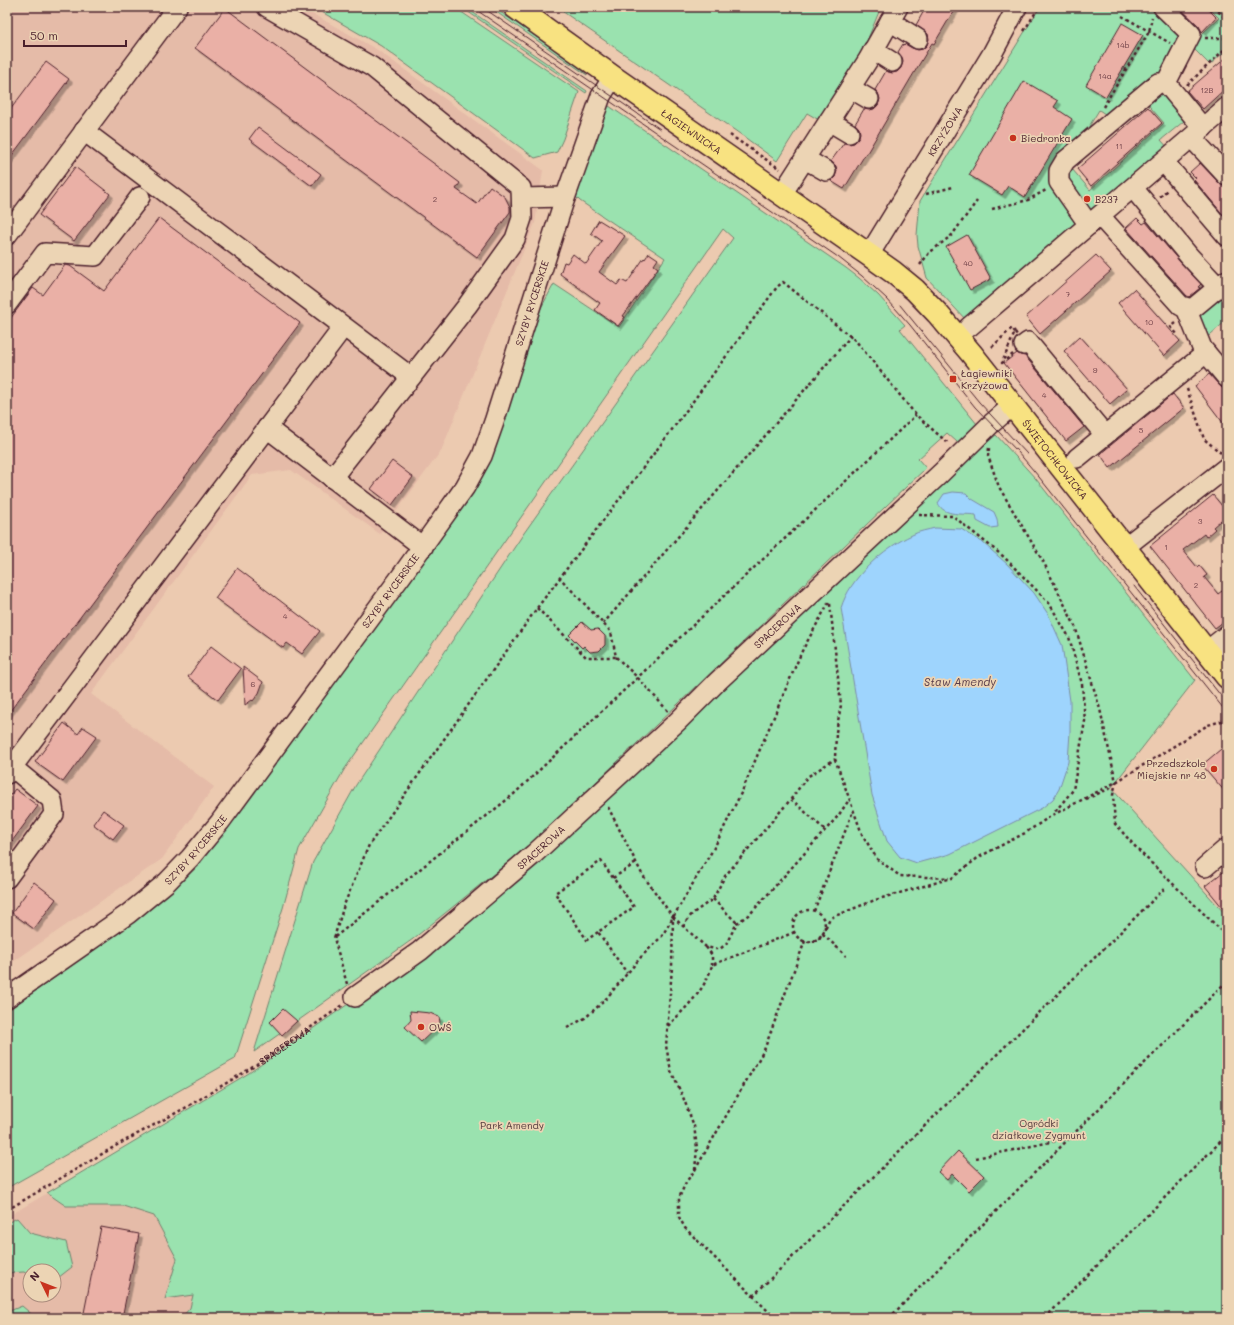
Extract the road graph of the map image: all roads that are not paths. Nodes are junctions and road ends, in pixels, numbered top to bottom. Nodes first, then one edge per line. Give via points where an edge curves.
1 (177, 7) edge
2 (267, 7) edge
3 (515, 7) edge
4 (1018, 7) edge
5 (1158, 10) edge
6 (894, 14) edge
7 (918, 39) dead end
8 (873, 50) junction
9 (892, 62) dead end
10 (613, 77) junction
11 (850, 88) junction
12 (1171, 89) junction
13 (869, 99) dead end
14 (1225, 112) edge
15 (829, 121) junction
16 (84, 131) junction
17 (849, 133) dead end
18 (1198, 133) junction
19 (805, 159) junction
20 (1164, 162) junction
21 (826, 171) dead end
22 (1227, 176) edge
23 (1132, 188) junction
24 (782, 194) junction
25 (140, 197) dead end
26 (565, 197) junction
27 (522, 198) junction
28 (1094, 221) junction
29 (7, 235) edge
30 (1227, 236) edge
31 (870, 255) junction
32 (1223, 283) edge
33 (7, 304) edge
34 (1186, 308) junction
35 (969, 327) dead end
36 (338, 334) dead end
37 (1020, 338) road end
38 (1206, 353) junction
39 (411, 376) junction
40 (1227, 378) edge
41 (1013, 405) junction
42 (267, 428) junction
43 (1105, 435) junction
44 (1077, 458) dead end
45 (1226, 462) edge
46 (332, 478) junction
47 (423, 547) junction
48 (1125, 547) junction
49 (1227, 635) edge
50 (1207, 651) junction
51 (1227, 677) edge
52 (10, 771) edge
53 (1227, 848) edge
54 (1205, 867) dead end
55 (7, 878) edge
56 (355, 997) road end
57 (7, 998) edge

1 - 16 street
2 - 27 street via 372,67 521,188
3 - 10 main road, ŁAGIEWNICKA
4 - 31 street, KRZYŻOWA
5 - 12 street via 1187,42
6 - 7 street
6 - 8 street
8 - 9 street
8 - 11 street
10 - 24 main road, ŁAGIEWNICKA
10 - 26 street, SZYBY RYCERSKIE via 601,96
11 - 13 street
11 - 15 street
12 - 18 street
12 - 28 street via 1158,83 1065,161 1059,171 1059,182
14 - 18 street
15 - 17 street
15 - 19 street
16 - 29 street
16 - 39 street
18 - 20 street
18 - 22 street
19 - 21 street
19 - 24 street
20 - 23 street
20 - 30 street
23 - 28 street
23 - 32 street via 1189,256
24 - 31 main road, ŁAGIEWNICKA
25 - 33 street via 95,256 44,253
26 - 27 street
26 - 47 street, SZYBY RYCERSKIE via 482,456 465,487
27 - 39 street via 522,218 515,240
28 - 34 street
28 - 35 street
31 - 41 main road, ŚWIĘTOCHŁOWICKA via 915,290 937,313
32 - 34 street via 1192,310
34 - 38 street
36 - 42 street
37 - 43 street via 1028,342
38 - 40 street
38 - 43 street
39 - 46 street
41 - 48 main road, ŚWIĘTOCHŁOWICKA
41 - 56 street, SPACEROWA via 534,854 425,946
42 - 46 street
42 - 52 street
43 - 44 street
45 - 48 street
46 - 47 street
47 - 57 street, SZYBY RYCERSKIE via 225,816 190,858 167,882 128,914
48 - 50 main road, ŚWIĘTOCHŁOWICKA
49 - 50 street
50 - 51 main road, ŚWIĘTOCHŁOWICKA
52 - 55 street via 52,800 54,814
53 - 54 street

